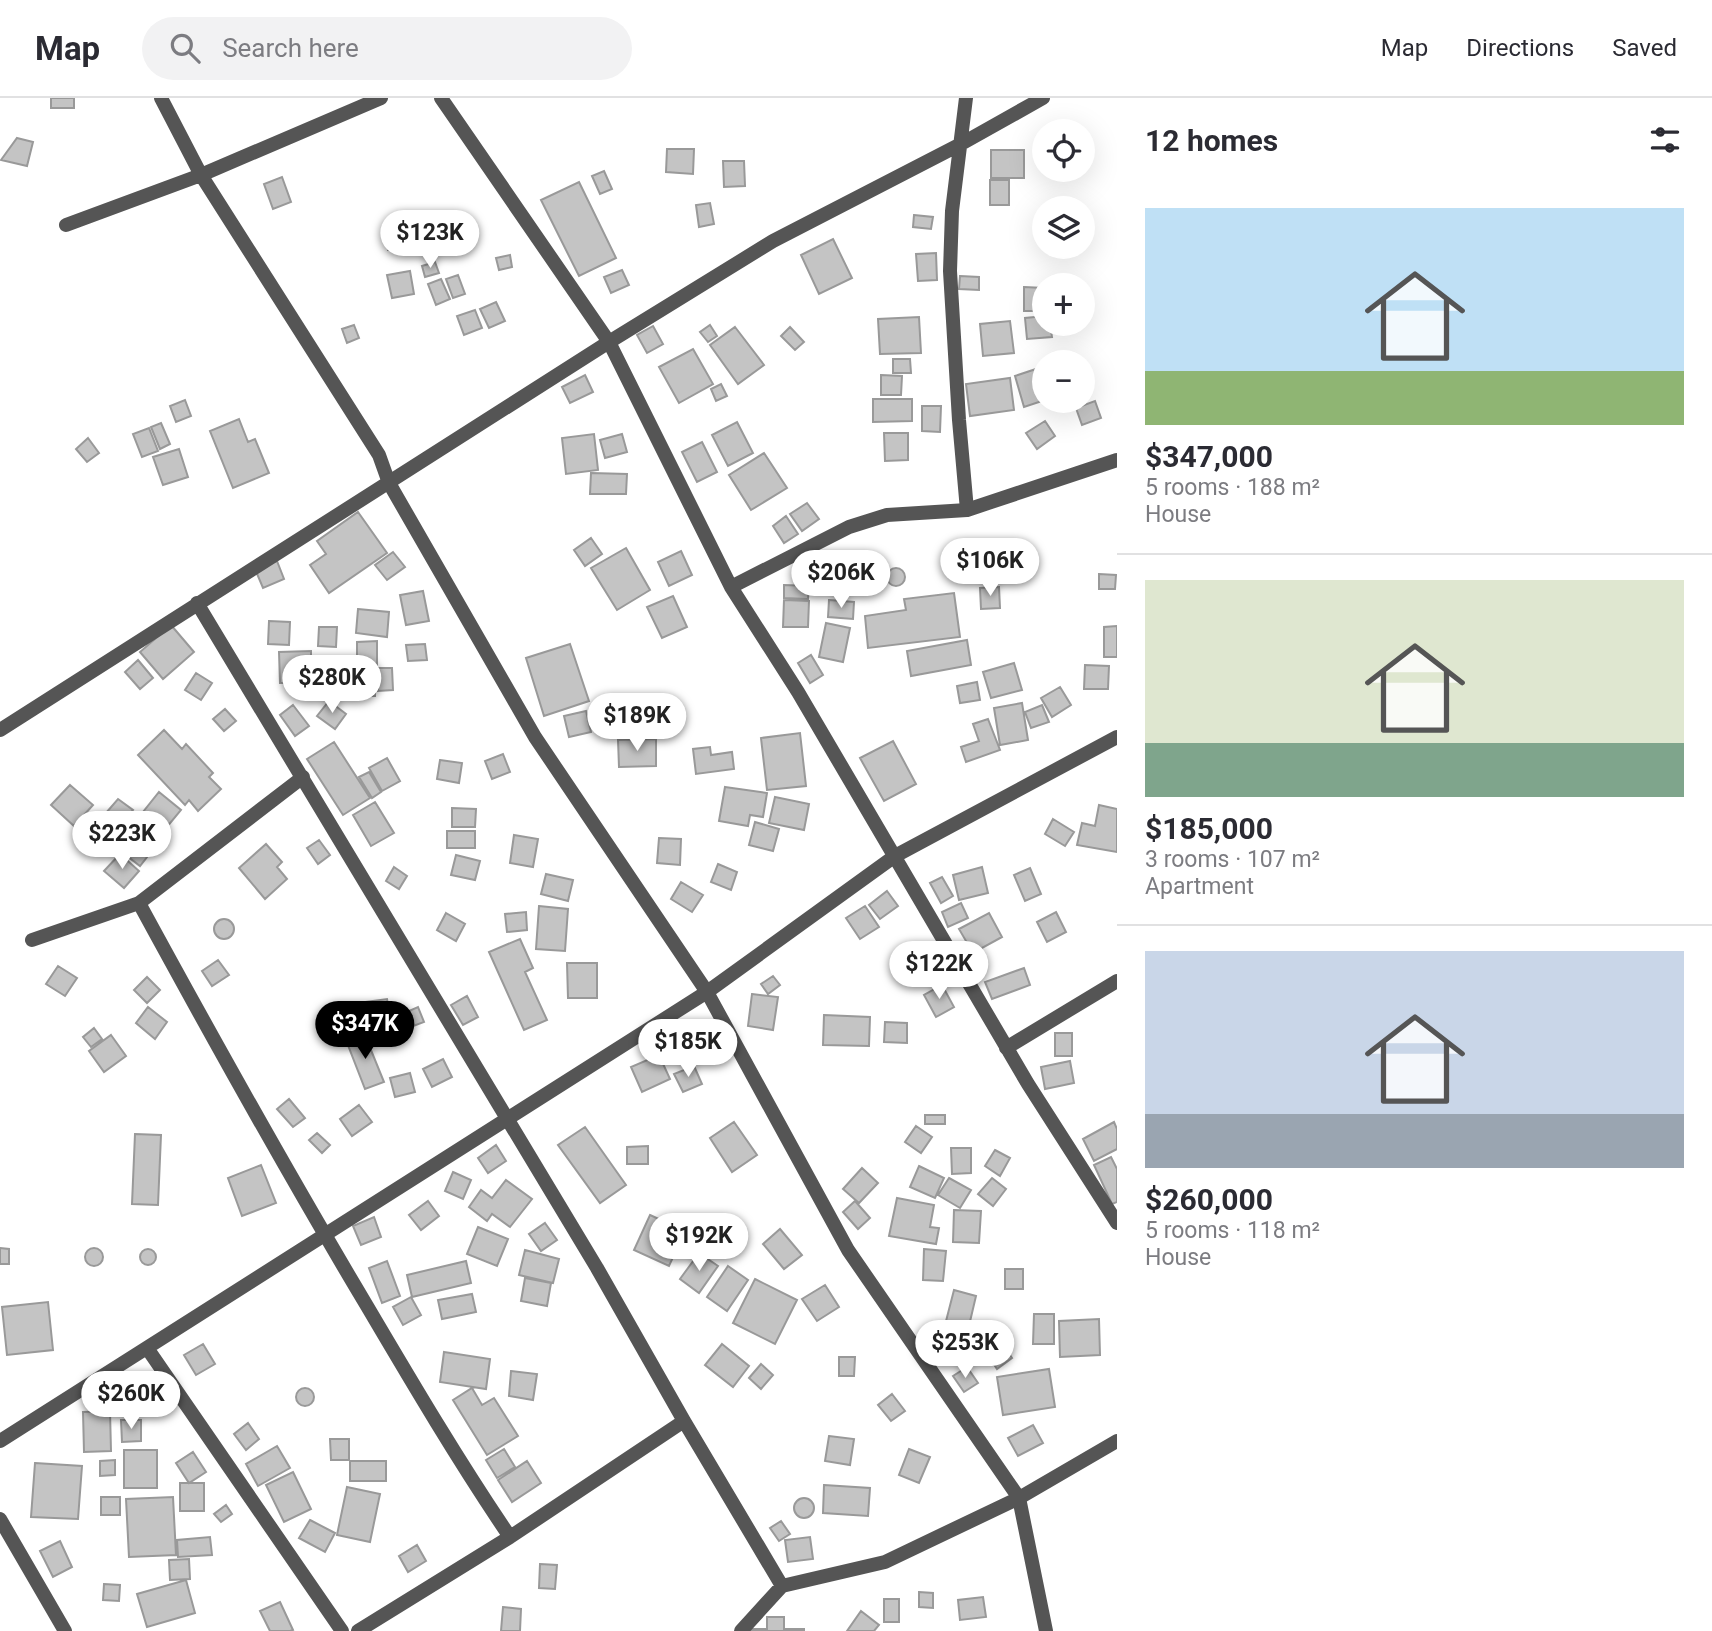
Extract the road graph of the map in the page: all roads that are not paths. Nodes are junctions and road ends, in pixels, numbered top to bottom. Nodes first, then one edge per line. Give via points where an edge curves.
1 (161, 98) edge
2 (381, 98) edge
3 (441, 98) edge
4 (966, 98) edge
5 (1043, 98) edge
6 (961, 144) junction
7 (201, 175) junction
8 (66, 225) dead end
9 (610, 342) junction
10 (1117, 460) edge
11 (389, 483) junction
12 (967, 510) junction
13 (731, 587) junction
14 (197, 603) junction
15 (0, 730) edge
16 (1117, 737) edge
17 (303, 777) junction
18 (895, 856) junction
19 (139, 903) junction
20 (32, 940) dead end
21 (1117, 981) edge
22 (707, 992) junction
23 (1006, 1048) junction
24 (507, 1119) junction
25 (1117, 1223) edge
26 (324, 1235) junction
27 (147, 1348) junction
28 (684, 1421) junction
29 (0, 1441) edge
30 (1117, 1441) edge
31 (1019, 1498) junction
32 (0, 1519) edge
33 (510, 1537) junction
34 (782, 1586) junction
35 (65, 1631) edge
36 (342, 1631) edge
37 (358, 1631) edge
38 (741, 1631) edge
39 (1046, 1631) edge

1 - 7 street
2 - 7 street
3 - 9 street
4 - 6 street
5 - 6 street
6 - 9 street via 773,241
6 - 12 street via 950,271
7 - 8 street
7 - 11 street via 379,456
9 - 11 street
9 - 13 street
10 - 12 street
11 - 14 street
11 - 22 street via 535,737
12 - 13 street via 887,515 849,527
13 - 18 street
14 - 15 street
14 - 17 street
16 - 18 street
17 - 19 street
17 - 24 street
18 - 22 street
18 - 23 street
19 - 20 street
19 - 26 street
21 - 23 street
22 - 24 street
22 - 31 street via 848,1250
23 - 25 street
24 - 26 street
24 - 28 street
26 - 27 street
26 - 33 street via 458,1461
27 - 29 street
27 - 36 street
28 - 33 street
28 - 34 street
30 - 31 street
31 - 34 street via 885,1562
31 - 39 street
32 - 35 street
33 - 37 street
34 - 38 street

